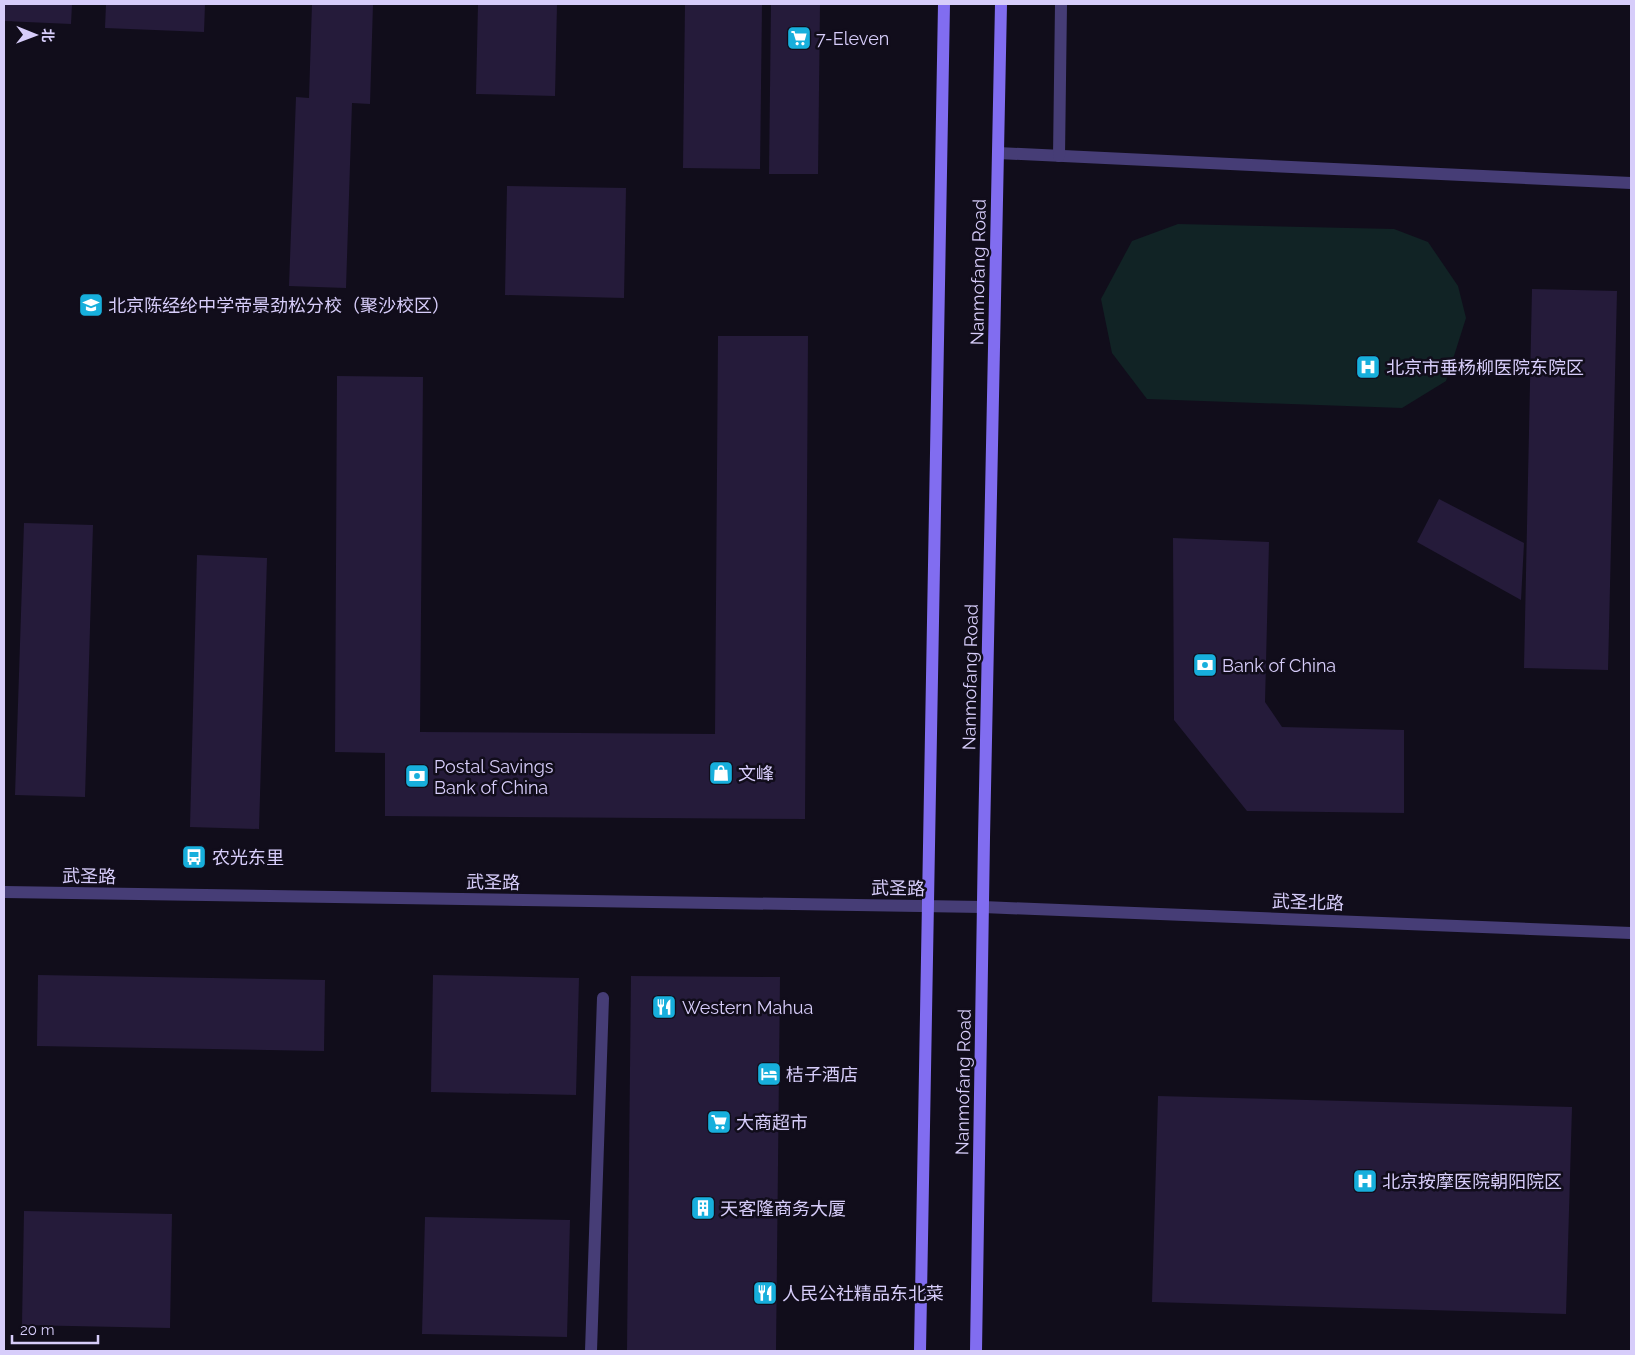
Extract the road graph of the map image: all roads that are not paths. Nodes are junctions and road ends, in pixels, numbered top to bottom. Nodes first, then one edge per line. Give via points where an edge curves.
1 (944, 4) edge
2 (1001, 4) edge
3 (1061, 4) edge
4 (998, 153) junction
5 (1059, 156) junction
6 (1631, 183) edge
7 (4, 892) edge
8 (929, 906) junction
9 (983, 906) junction
10 (1631, 933) edge
11 (603, 998) dead end
12 (591, 1351) edge
13 (920, 1351) edge
14 (976, 1351) edge

1 - 8 main road, Nanmofang Road
2 - 4 main road, Nanmofang Road
3 - 5 street
4 - 5 street
4 - 9 main road, Nanmofang Road
5 - 6 street
7 - 8 street, 武圣路
8 - 9 street, 武圣路
8 - 13 main road, Nanmofang Road
9 - 10 street, 武圣北路
9 - 14 main road, Nanmofang Road
11 - 12 street

